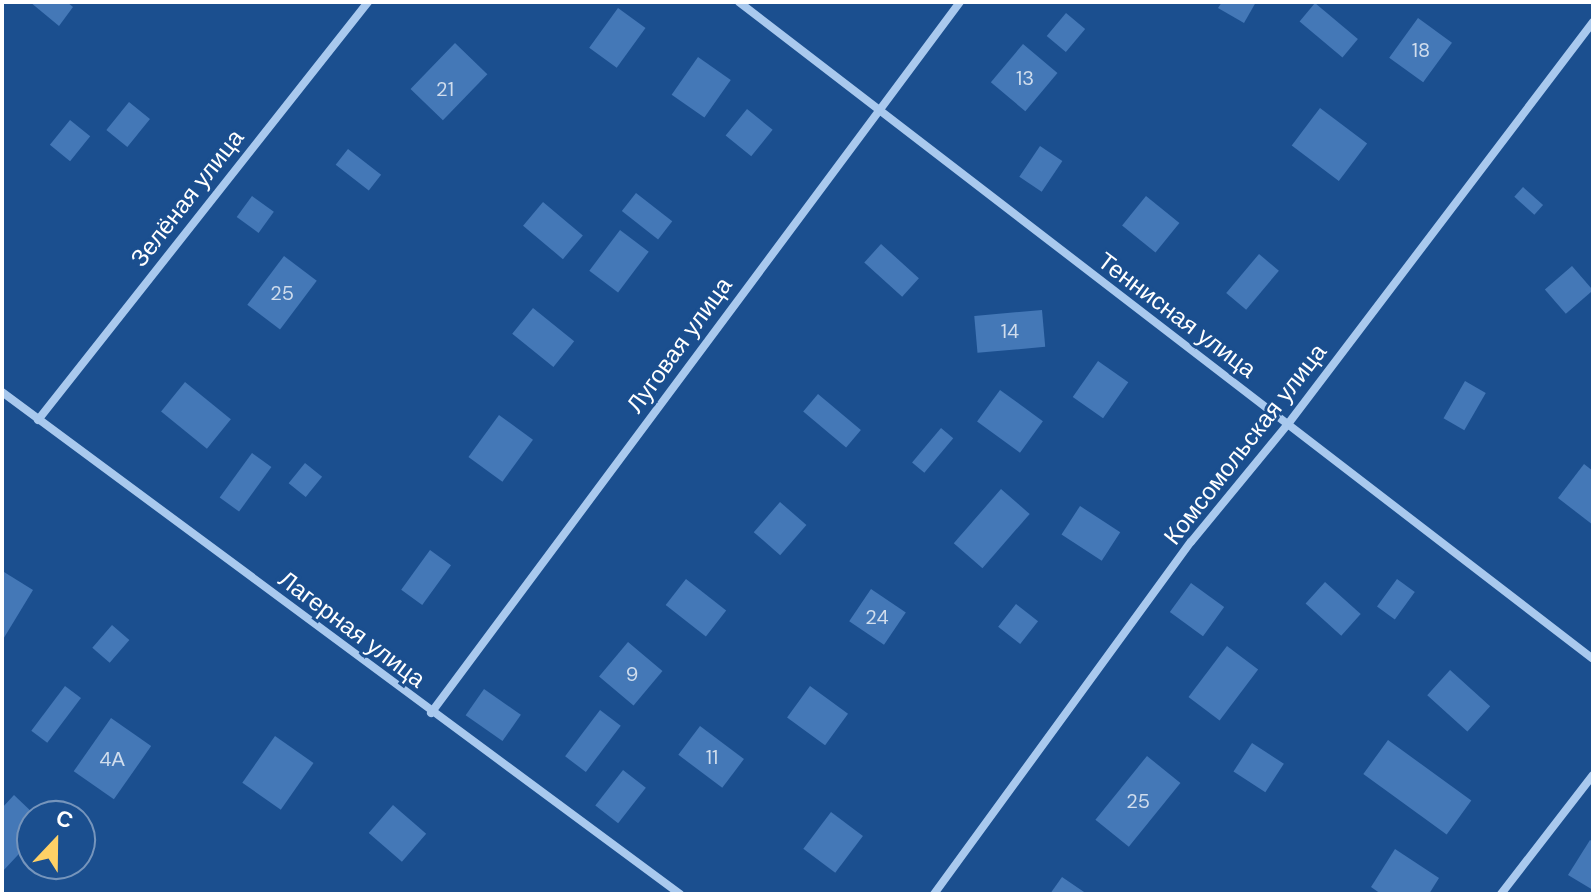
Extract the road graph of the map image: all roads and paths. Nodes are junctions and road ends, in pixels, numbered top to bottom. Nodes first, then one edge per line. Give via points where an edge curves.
1 (368, 2) edge
2 (739, 2) edge
3 (960, 2) edge
4 (1593, 22) edge
5 (876, 112) junction
6 (2, 392) edge
7 (38, 420) junction
8 (1288, 424) junction
9 (1593, 659) edge
10 (431, 713) junction
11 (1593, 775) edge
12 (680, 894) edge
13 (934, 894) edge
14 (1501, 894) edge

1 - 7 street, Зелёная улица
2 - 5 street, Теннисная улица
3 - 5 street, Луговая улица
4 - 8 street, Комсомольская улица
5 - 8 street, Теннисная улица
5 - 10 street, Луговая улица
6 - 7 street, Лагерная улица
7 - 10 street, Лагерная улица
8 - 9 street, Теннисная улица
8 - 13 street, Комсомольская улица via 1191,542
10 - 12 street, Лагерная улица
11 - 14 street

